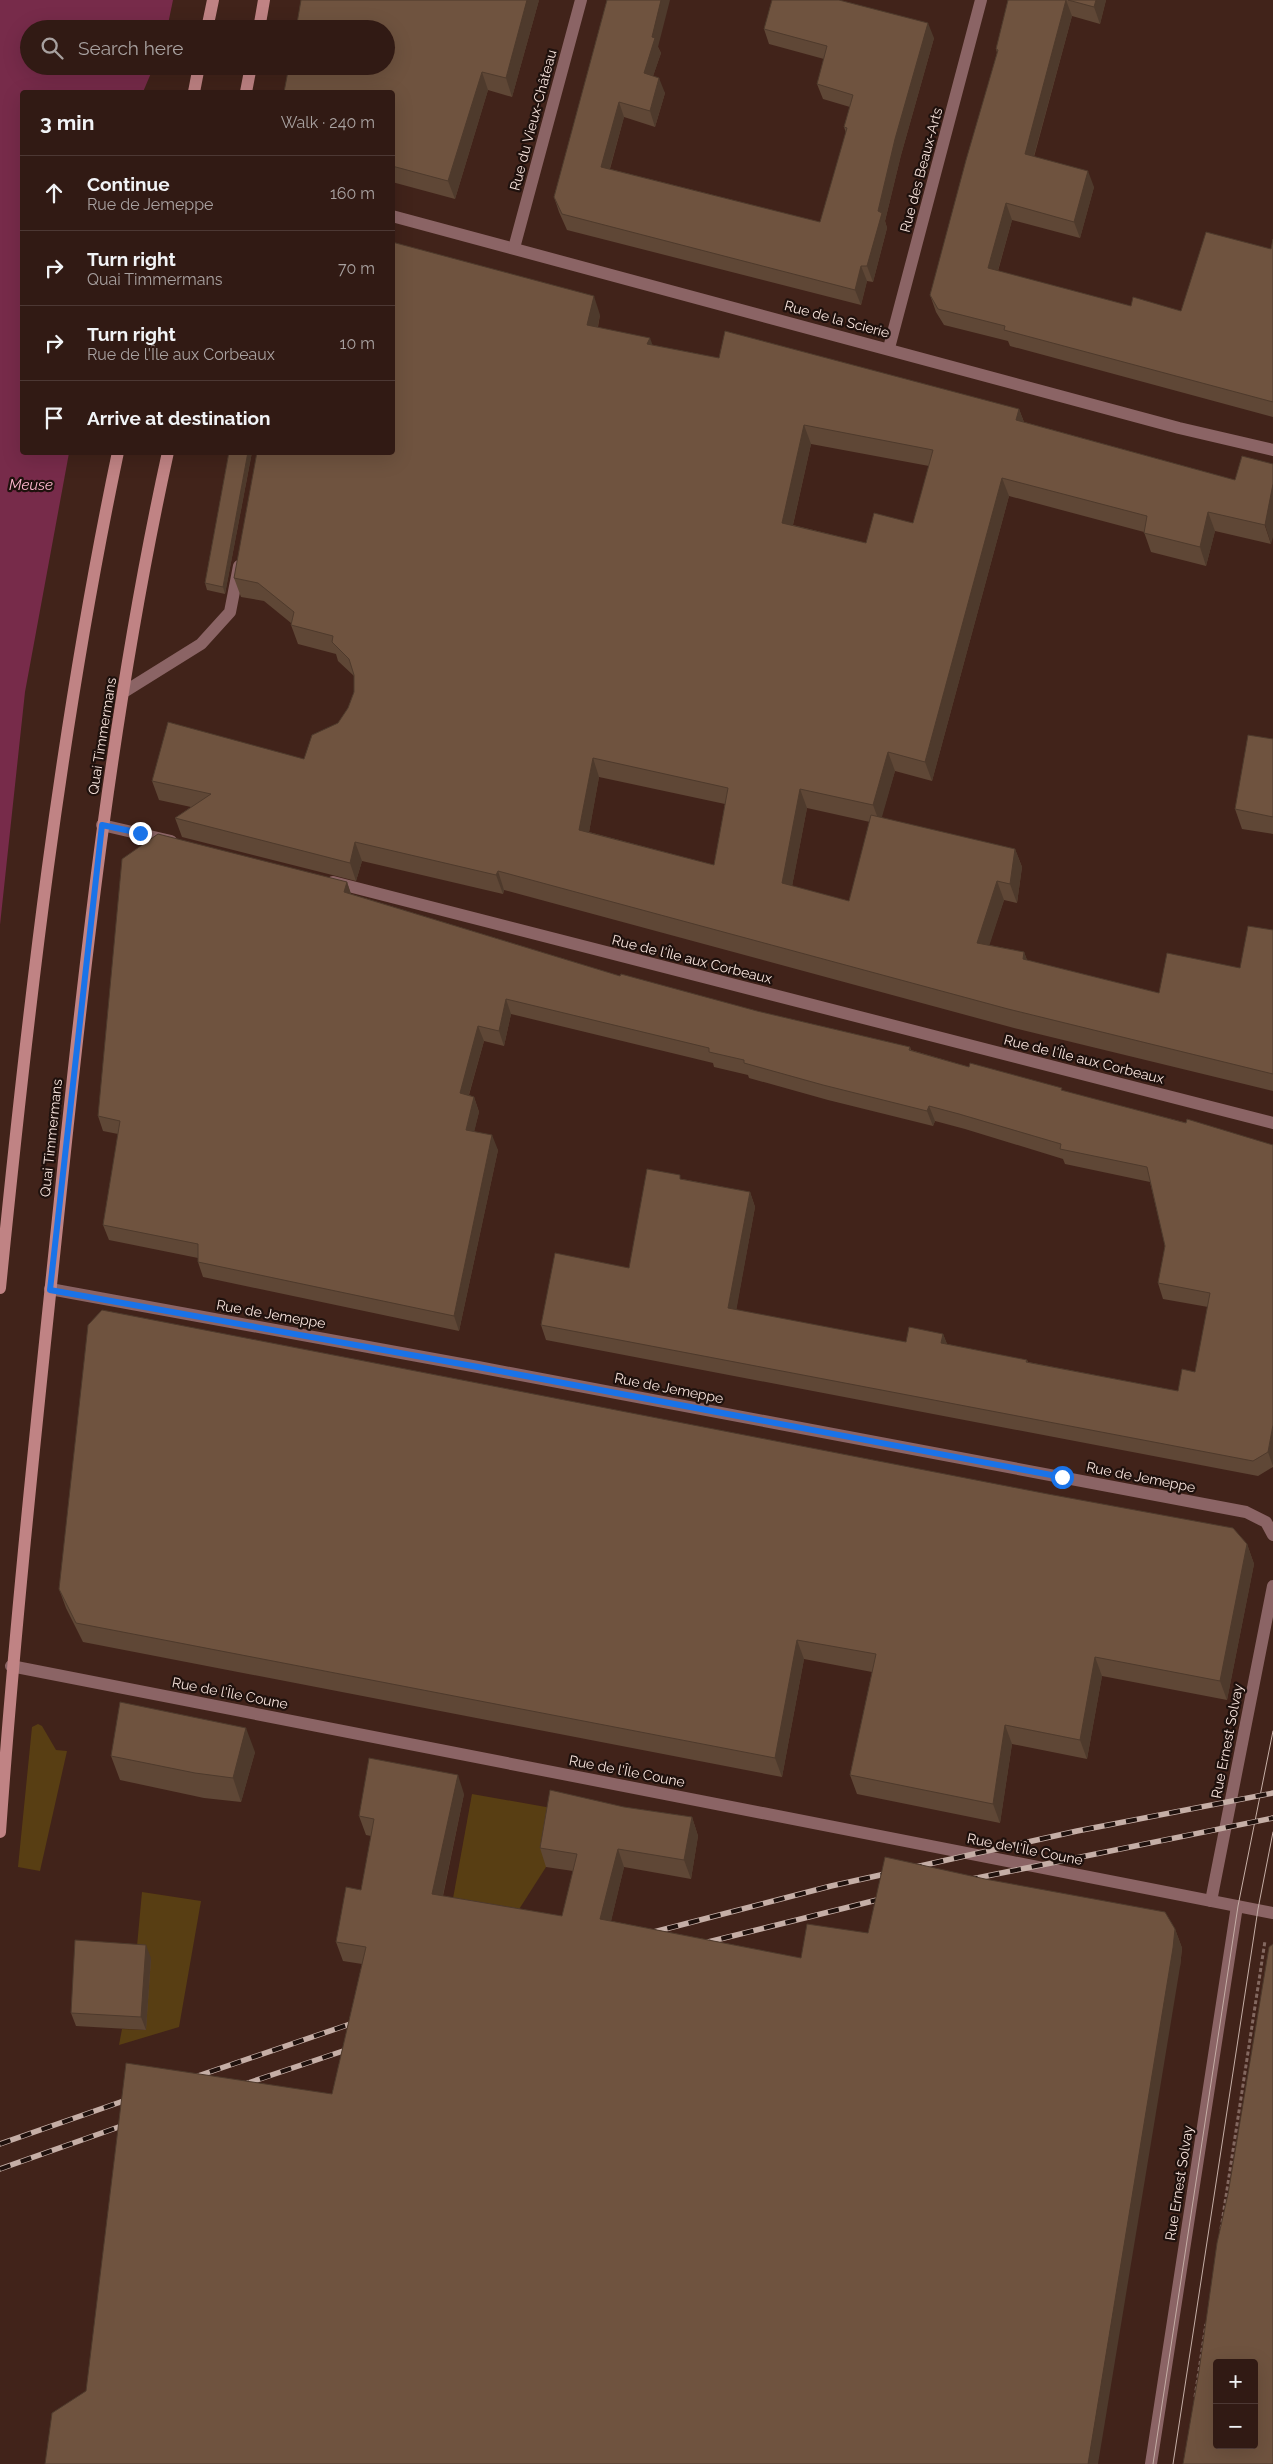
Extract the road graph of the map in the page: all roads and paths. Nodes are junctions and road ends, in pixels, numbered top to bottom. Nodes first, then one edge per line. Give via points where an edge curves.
1 (213, 0) edge
2 (264, 0) edge
3 (581, 0) edge
4 (982, 0) edge
5 (209, 20) edge
6 (261, 20) edge
7 (197, 75) edge
8 (249, 75) edge
9 (194, 90) edge
10 (246, 90) edge
11 (395, 217) edge
12 (514, 248) junction
13 (889, 348) junction
14 (1273, 450) edge
15 (117, 455) edge
16 (167, 455) edge
17 (241, 556) edge
18 (124, 692) junction
19 (102, 825) junction
20 (188, 845) edge
21 (324, 880) edge
22 (1273, 1123) edge
23 (0, 1288) edge
24 (50, 1290) junction
25 (1273, 1535) edge
26 (1273, 1586) edge
27 (12, 1666) junction
28 (0, 1832) edge
29 (1211, 1901) junction
30 (1237, 1906) junction
31 (1271, 1912) edge
32 (1219, 2237) edge
33 (1207, 2316) edge
34 (1194, 2405) edge
35 (1152, 2464) edge

1 - 5 main road
2 - 6 main road
3 - 12 street, Rue du Vieux-Château
4 - 13 street, Rue des Beaux-Arts
7 - 9 main road
8 - 10 main road
11 - 12 street, Rue de la Scierie
12 - 13 street, Rue de la Scierie
13 - 14 street, Rue de la Scierie via 1179,428
15 - 23 main road via 54,816
16 - 18 main road, Quai Timmermans via 150,535
17 - 18 street via 230,612 201,644
18 - 19 main road, Quai Timmermans
19 - 20 street
19 - 24 main road, Quai Timmermans
21 - 22 street, Rue de l'Île aux Corbeaux
24 - 25 street, Rue de Jemeppe via 1246,1512 1266,1522
24 - 27 main road, Quai Timmermans
26 - 29 street, Rue Ernest Solvay
27 - 28 main road, Quai Timmermans
27 - 29 street, Rue de l'Île Coune
29 - 30 street, Rue de l'Île Coune
30 - 31 street, Rue de l'Île Coune
30 - 35 street, Rue Ernest Solvay
31 - 32 path
33 - 34 path

